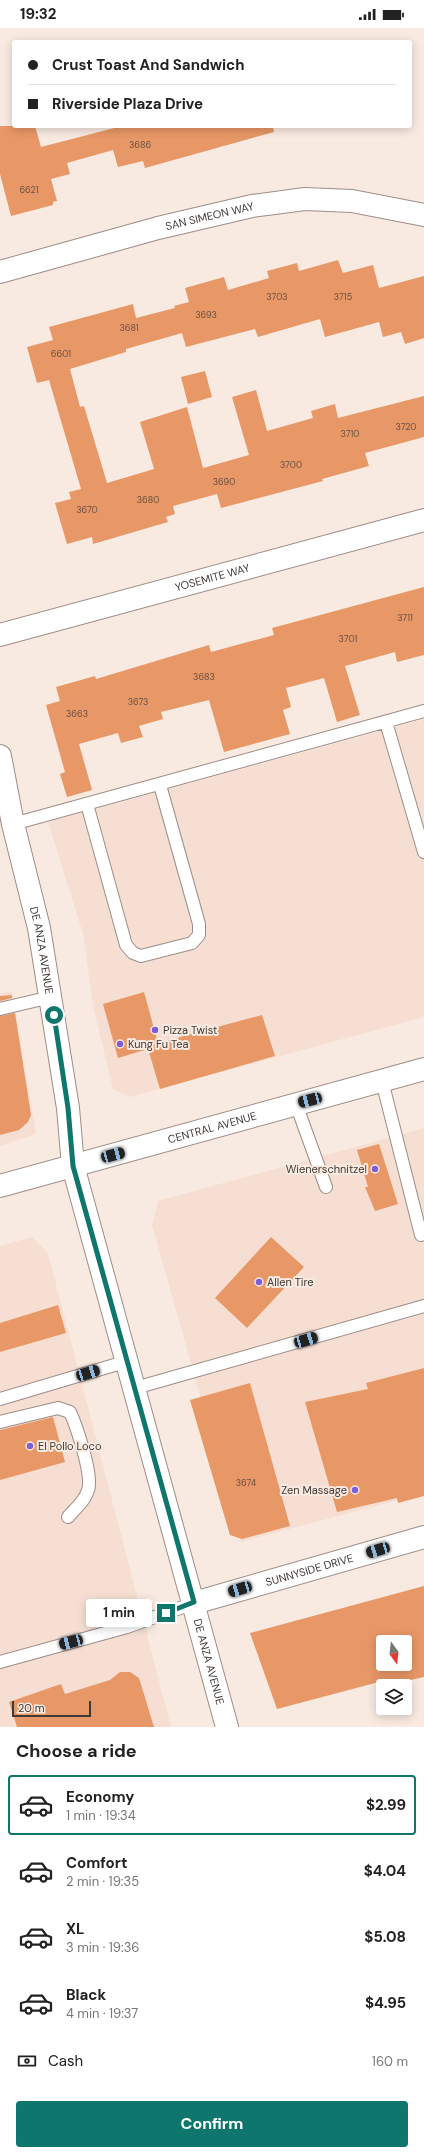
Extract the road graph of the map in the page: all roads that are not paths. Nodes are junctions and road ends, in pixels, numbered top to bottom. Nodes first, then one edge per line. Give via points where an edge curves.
1 (424, 215) edge
2 (0, 272) edge
3 (424, 520) edge
4 (0, 635) edge
5 (424, 711) edge
6 (386, 722) junction
7 (0, 756) edge
8 (160, 785) junction
9 (86, 804) junction
10 (6, 825) edge
11 (424, 852) edge
12 (51, 997) junction
13 (0, 1009) edge
14 (424, 1069) edge
15 (382, 1080) junction
16 (296, 1104) junction
17 (73, 1166) junction
18 (0, 1186) edge
19 (326, 1186) dead end
20 (421, 1235) dead end
21 (424, 1306) edge
22 (128, 1361) junction
23 (135, 1388) junction
24 (0, 1399) edge
25 (0, 1422) edge
26 (68, 1517) dead end
27 (424, 1537) edge
28 (194, 1602) junction
29 (0, 1662) edge
30 (228, 1727) edge

1 - 2 street, SAN SIMEON WAY via 352,202 304,199 252,206 158,228
3 - 4 street, YOSEMITE WAY
5 - 6 lane
6 - 8 lane
6 - 11 lane
7 - 10 street, DE ANZA AVENUE
8 - 9 lane
8 - 9 lane via 199,924 199,935 192,943 141,956 133,953 126,945
9 - 10 lane
10 - 12 street, DE ANZA AVENUE via 39,928
12 - 13 lane
12 - 17 street, DE ANZA AVENUE via 68,1108
14 - 15 street, CENTRAL AVENUE
15 - 16 street, CENTRAL AVENUE
15 - 20 lane
16 - 17 street, CENTRAL AVENUE
16 - 19 lane
17 - 18 street, CENTRAL AVENUE
17 - 22 street, DE ANZA AVENUE
21 - 23 lane
22 - 23 street, DE ANZA AVENUE
22 - 24 lane
23 - 28 street, DE ANZA AVENUE
25 - 26 lane via 58,1408 70,1412 87,1468 89,1485 82,1503
27 - 28 street, SUNNYSIDE DRIVE
28 - 29 lane via 127,1627
28 - 30 street, DE ANZA AVENUE

